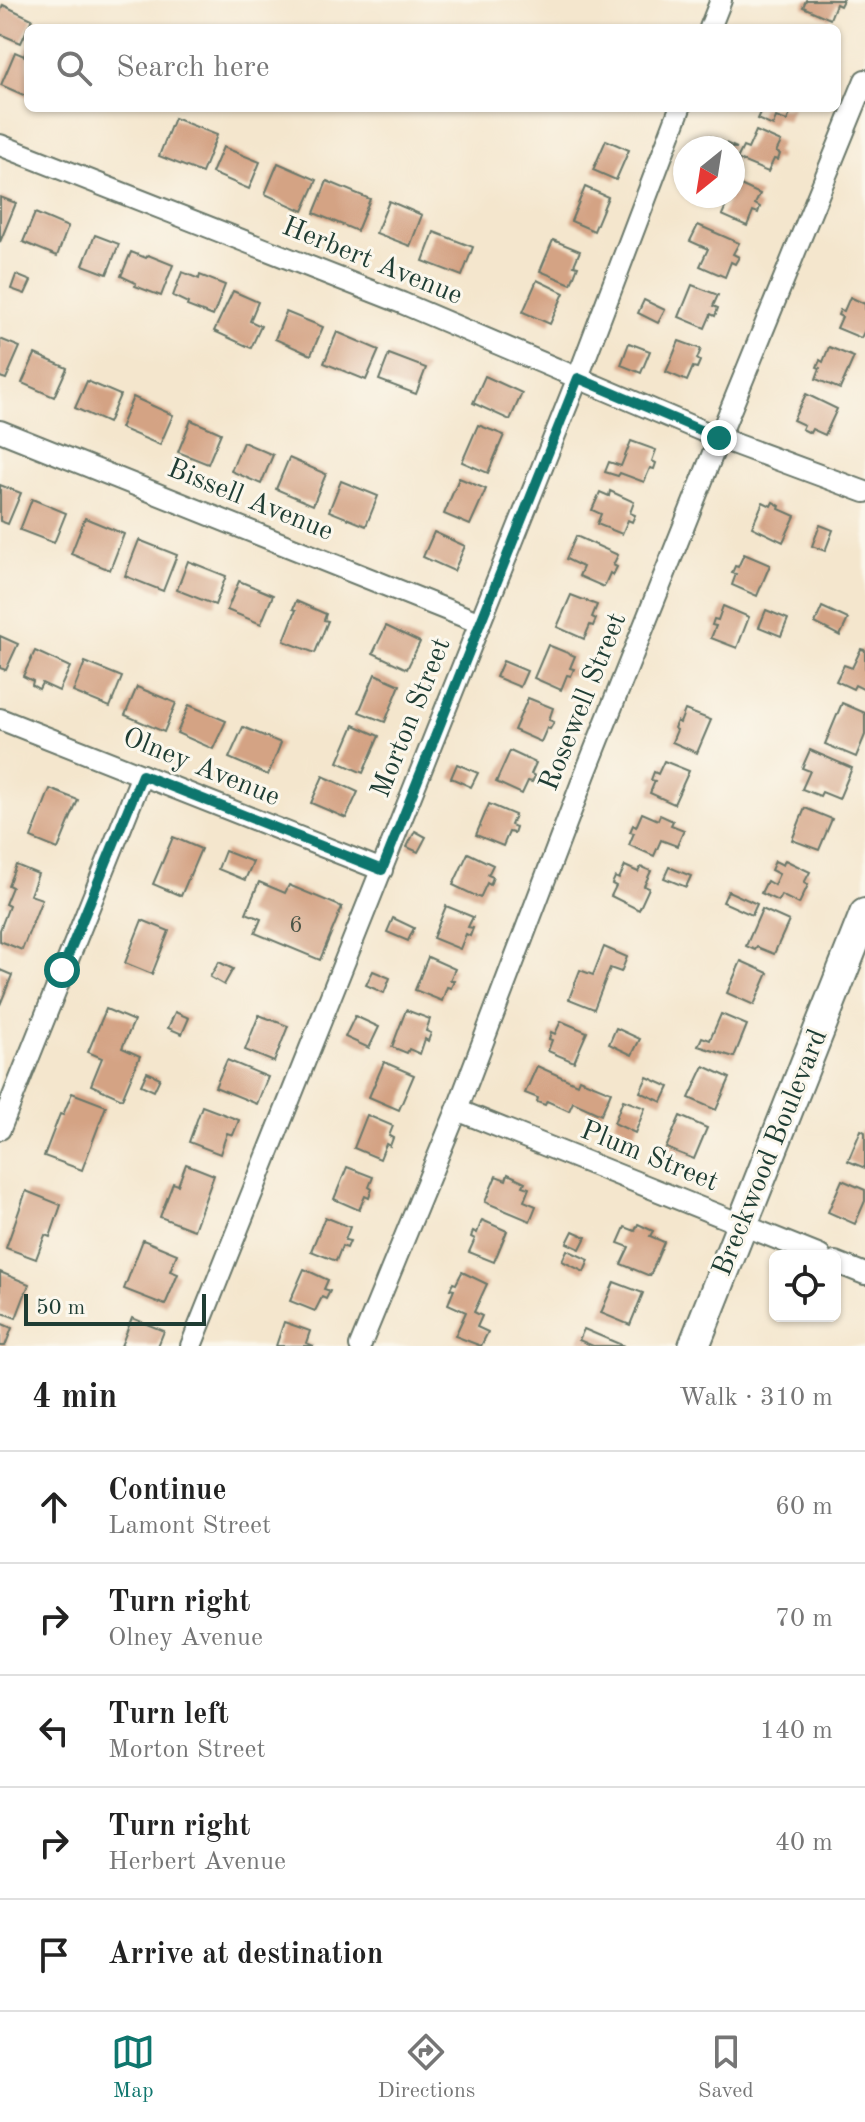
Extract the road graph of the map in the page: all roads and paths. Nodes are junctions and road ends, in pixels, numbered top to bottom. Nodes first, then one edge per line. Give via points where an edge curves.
1 (721, 0) edge
2 (712, 24) edge
3 (865, 80) edge
4 (678, 112) edge
5 (0, 145) edge
6 (578, 378) junction
7 (0, 431) edge
8 (719, 438) junction
9 (865, 492) edge
10 (480, 623) junction
11 (0, 719) edge
12 (142, 775) junction
13 (382, 870) junction
14 (865, 914) edge
15 (457, 1110) junction
16 (0, 1129) edge
17 (743, 1225) junction
18 (805, 1250) edge
19 (841, 1264) edge
20 (865, 1274) edge
21 (191, 1346) edge
22 (360, 1346) edge
23 (694, 1346) edge

1 - 2 street
3 - 8 street, Rosewell Street
4 - 6 street, Morton Street
5 - 6 street, Herbert Avenue via 284,255
6 - 8 street, Herbert Avenue
6 - 10 street, Morton Street
7 - 10 street, Bissell Avenue
8 - 9 street, Herbert Avenue
8 - 15 street, Rosewell Street
10 - 13 street, Morton Street
11 - 12 street, Olney Avenue
12 - 13 street, Olney Avenue
12 - 16 street
13 - 21 street, Morton Street
14 - 17 main road, Breckwood Boulevard
15 - 17 street, Plum Street
15 - 22 street, Rosewell Street
17 - 18 street, Plum Street
17 - 23 main road, Breckwood Boulevard
19 - 20 street

